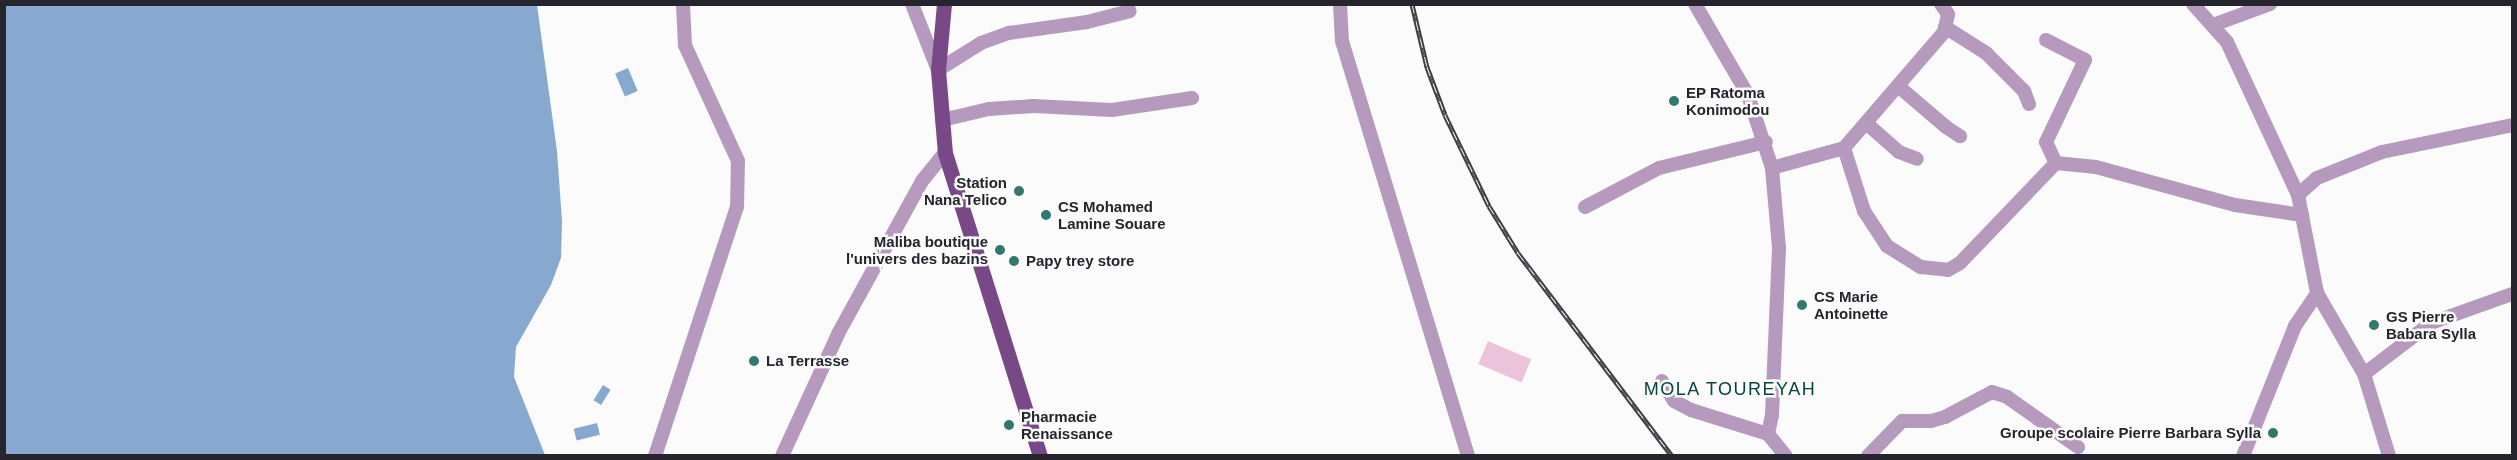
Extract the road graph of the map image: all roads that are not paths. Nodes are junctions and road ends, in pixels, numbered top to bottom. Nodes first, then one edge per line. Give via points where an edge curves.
1 (683, 4) edge
2 (912, 4) edge
3 (944, 4) edge
4 (1340, 4) edge
5 (1695, 4) edge
6 (1941, 4) edge
7 (2193, 4) edge
8 (2270, 4) edge
9 (1130, 11) dead end
10 (2213, 25) junction
11 (1945, 27) junction
12 (2046, 40) dead end
13 (938, 70) junction
14 (1898, 86) junction
15 (1192, 98) dead end
16 (2029, 104) dead end
17 (942, 120) junction
18 (1866, 123) junction
19 (2512, 125) edge
20 (1960, 136) dead end
21 (1766, 142) junction
22 (1844, 148) junction
23 (945, 153) junction
24 (1917, 159) dead end
25 (2056, 163) junction
26 (1772, 168) junction
27 (2298, 195) junction
28 (1586, 207) dead end
29 (2302, 215) junction
30 (2317, 293) junction
31 (2512, 294) edge
32 (2364, 374) junction
33 (1662, 381) dead end
34 (1768, 434) junction
35 (2078, 447) dead end
36 (655, 456) edge
37 (782, 456) edge
38 (1040, 456) edge
39 (1468, 456) edge
40 (1786, 456) edge
41 (1868, 456) edge
42 (2243, 456) edge
43 (2389, 456) edge

1 - 36 street via 685,45 738,161 737,207
2 - 13 street
3 - 13 main road
4 - 39 street via 1342,41
5 - 21 street via 1748,95
6 - 11 street via 1948,14
7 - 10 street
8 - 10 street
9 - 13 street via 1088,22 1009,33 981,43
10 - 27 street via 2227,42
11 - 14 street
11 - 16 street via 1986,53 2024,91
12 - 25 street via 2085,60 2046,142
13 - 17 main road
14 - 18 street
14 - 20 street
15 - 17 street via 1112,110 1034,106 989,109
17 - 23 main road
18 - 22 street
18 - 24 street via 1899,152
19 - 27 street via 2382,152 2317,178
21 - 26 street
21 - 28 street via 1659,168
22 - 25 street via 1864,211 1887,246 1921,267 1948,270
22 - 26 street
23 - 37 street via 922,181 839,332
23 - 38 main road
25 - 29 street via 2096,167 2235,205
26 - 34 street via 1779,249
27 - 29 street
29 - 30 street
30 - 32 street
30 - 42 street via 2295,326
31 - 32 street via 2431,324
32 - 43 street
33 - 34 street via 1674,401 1691,410
34 - 40 street
35 - 41 street via 2007,397 1992,392 1945,417 1902,421

